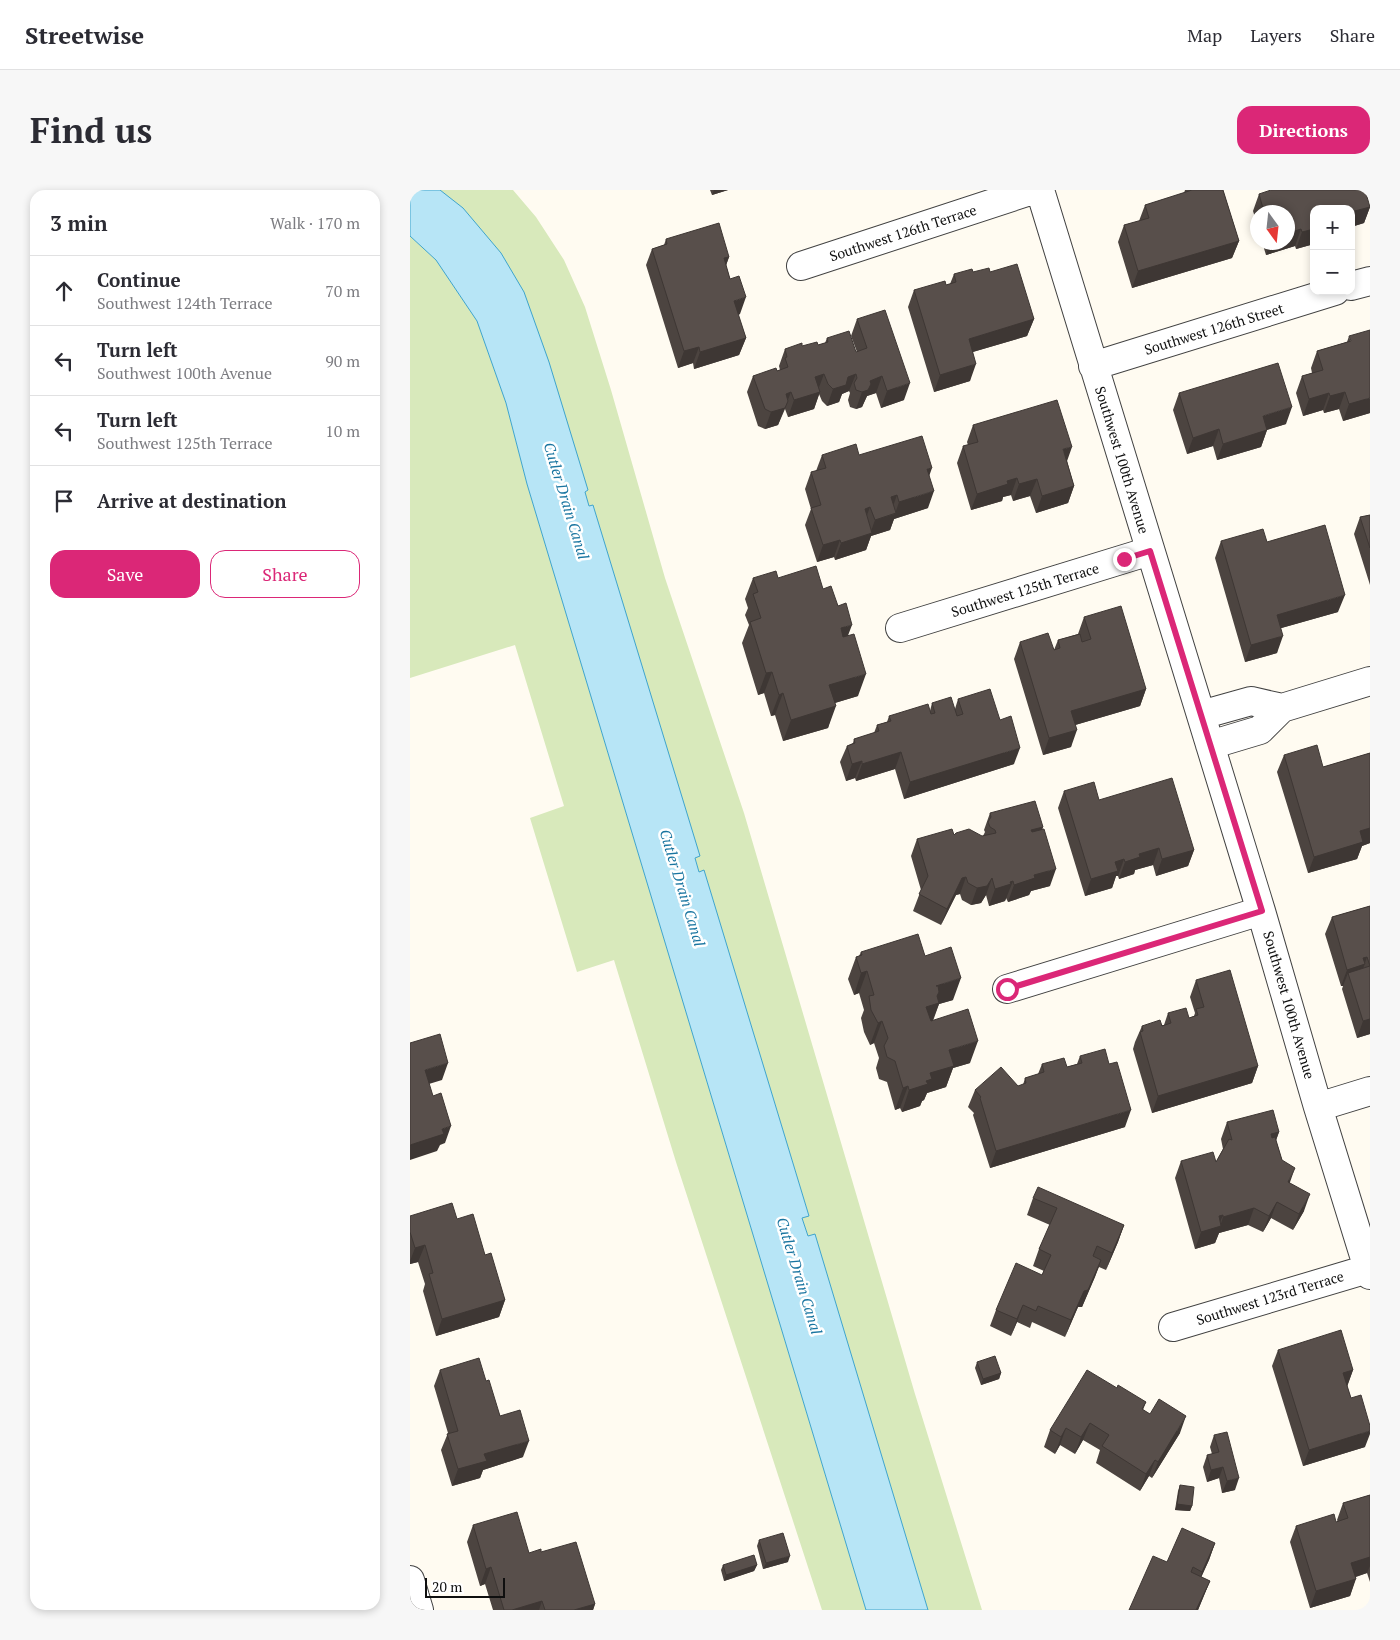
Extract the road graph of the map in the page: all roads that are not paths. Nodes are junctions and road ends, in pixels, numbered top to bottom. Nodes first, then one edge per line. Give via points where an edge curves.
1 (1033, 190) edge
2 (1040, 190) edge
3 (801, 266) dead end
4 (1370, 280) edge
5 (1355, 285) edge
6 (1322, 295) edge
7 (1093, 366) junction
8 (1150, 551) junction
9 (900, 628) dead end
10 (1370, 681) edge
11 (1282, 708) junction
12 (1201, 715) junction
13 (1210, 745) junction
14 (1262, 911) junction
15 (1007, 989) dead end
16 (1370, 1091) edge
17 (1318, 1107) junction
18 (1369, 1272) edge
19 (1172, 1327) dead end
20 (410, 1580) edge
21 (419, 1610) edge

1 - 3 street, Southwest 126th Terrace
2 - 7 street, Southwest 100th Avenue
4 - 5 street
6 - 7 street, Southwest 126th Street
7 - 8 street, Southwest 100th Avenue
8 - 9 street, Southwest 125th Terrace
8 - 12 street, Southwest 100th Avenue
10 - 11 street
11 - 12 street via 1251,701
11 - 13 street via 1260,730
12 - 13 street, Southwest 100th Avenue
13 - 14 street, Southwest 100th Avenue
14 - 15 street
14 - 17 street, Southwest 100th Avenue
16 - 17 street
17 - 18 street, Southwest 100th Avenue
18 - 19 street, Southwest 123rd Terrace
20 - 21 street

